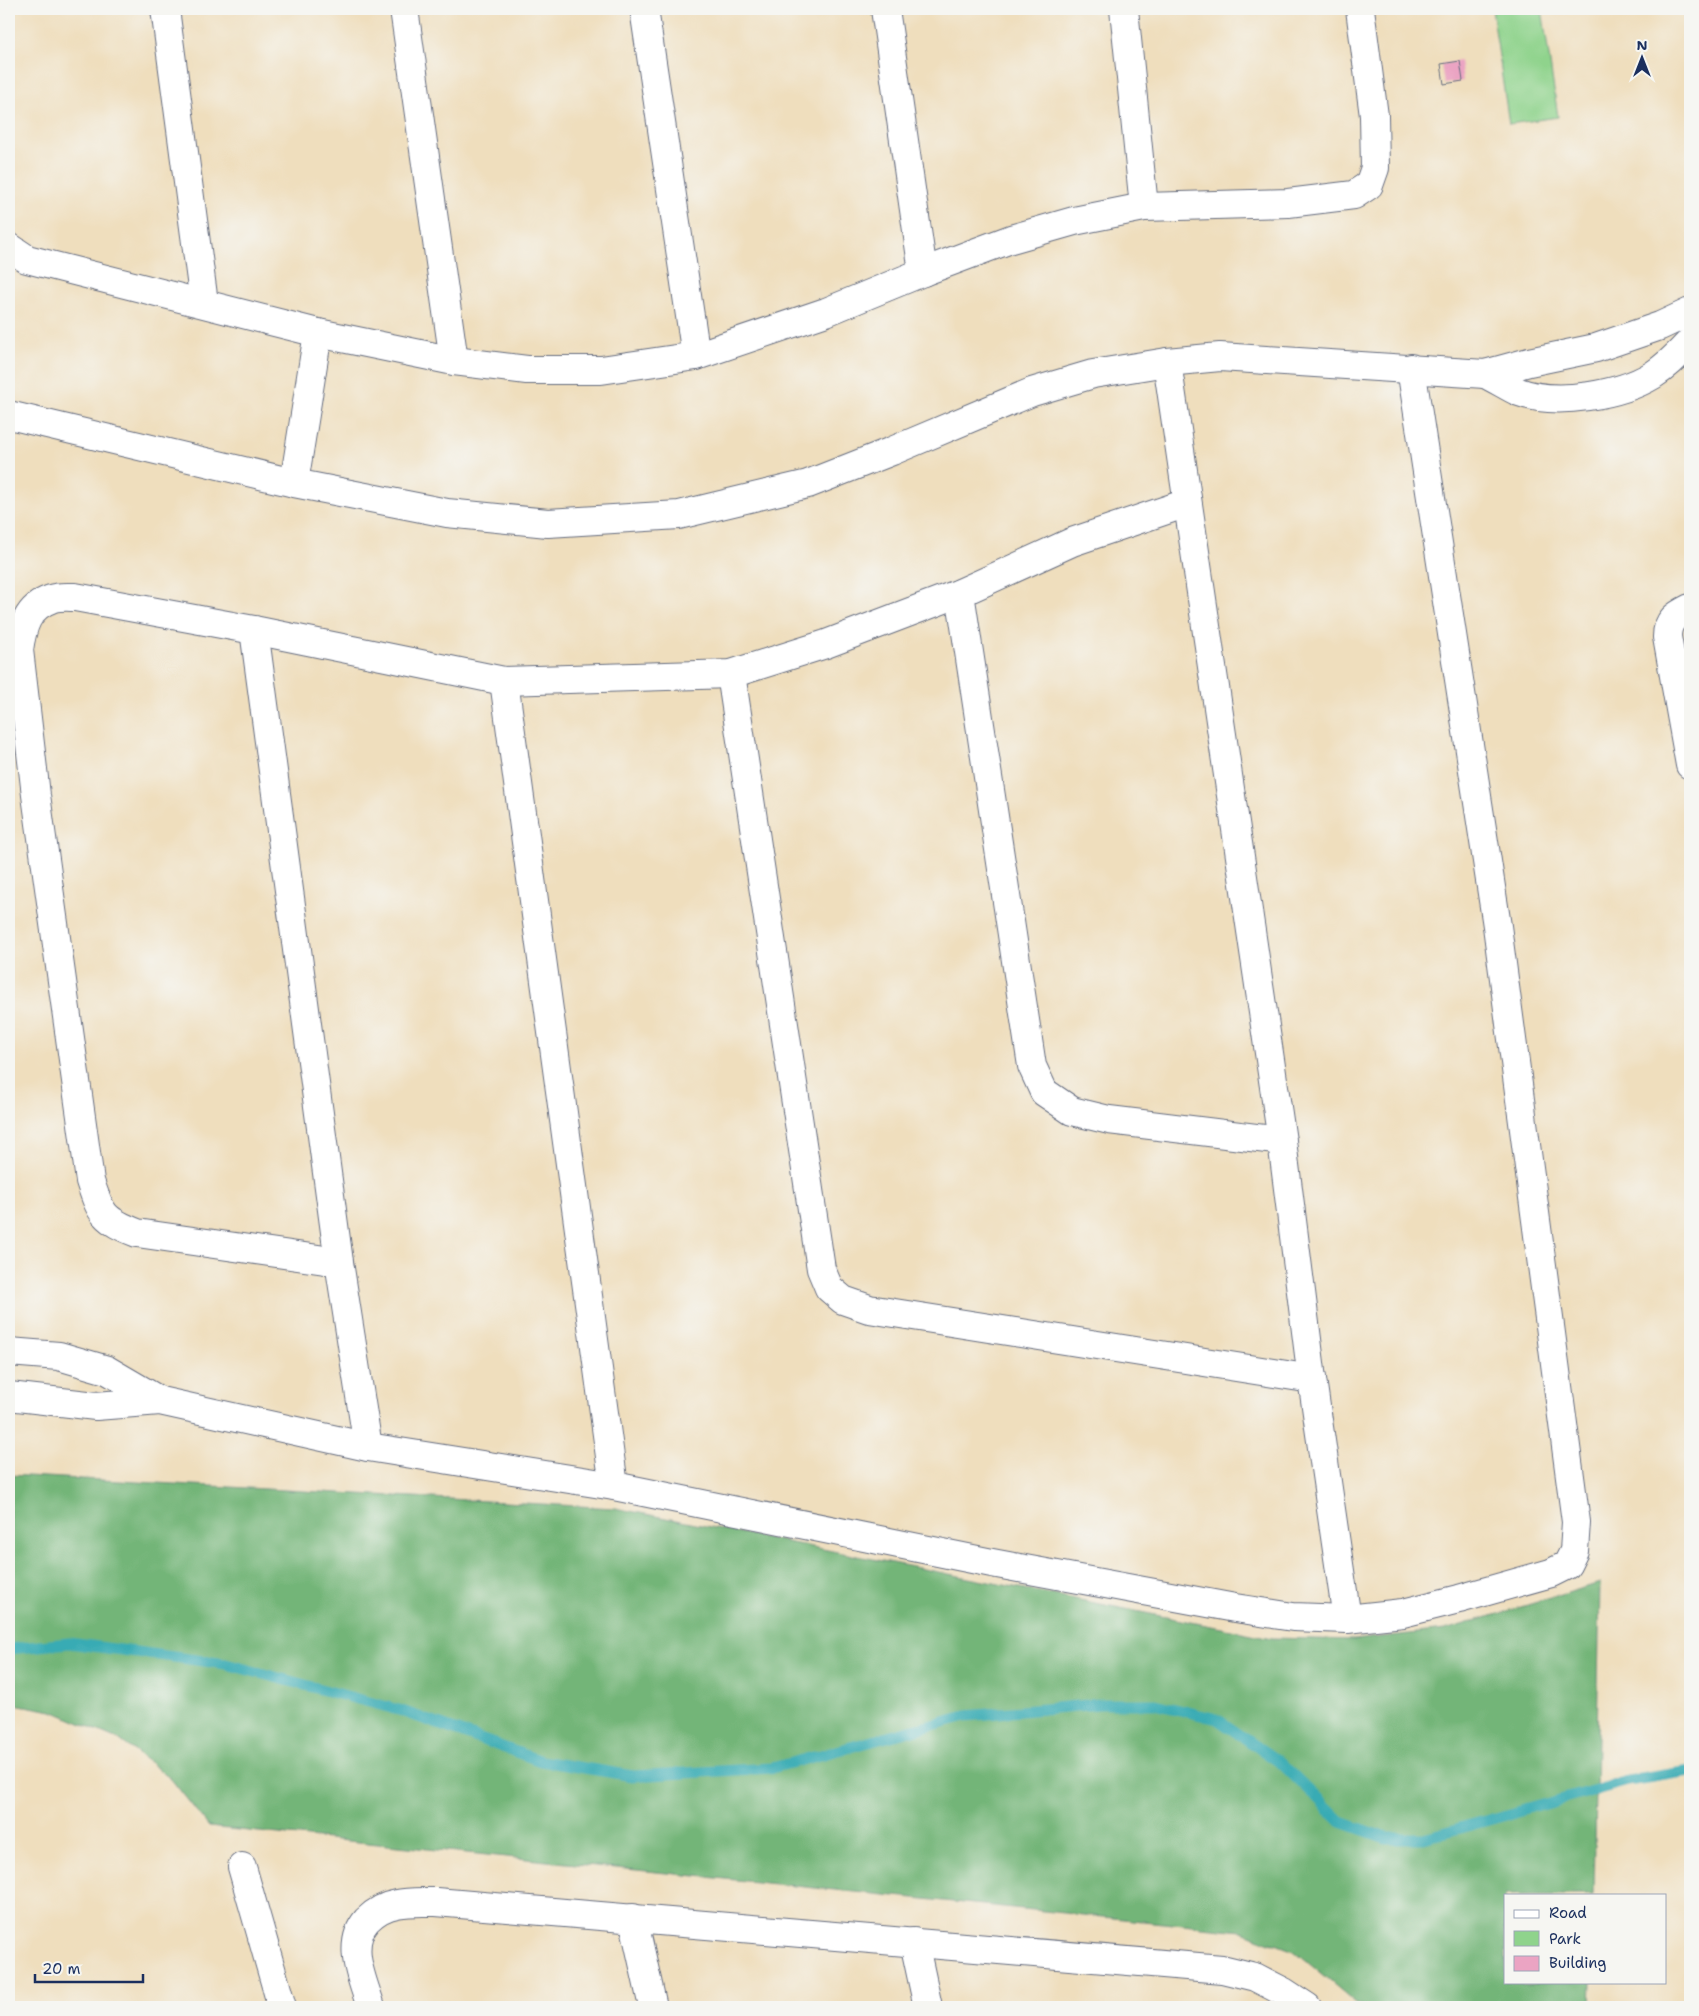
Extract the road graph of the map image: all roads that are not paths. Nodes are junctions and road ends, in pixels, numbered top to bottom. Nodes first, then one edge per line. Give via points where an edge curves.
1 (165, 9) edge
2 (404, 9) edge
3 (644, 9) edge
4 (885, 9) edge
5 (1124, 9) edge
6 (1360, 9) edge
7 (1144, 207) junction
8 (9, 247) edge
9 (923, 272) junction
10 (204, 303) junction
11 (1690, 312) edge
12 (318, 333) junction
13 (1690, 342) edge
14 (696, 356) junction
15 (454, 361) junction
16 (1167, 362) junction
17 (1411, 368) junction
18 (1486, 374) junction
19 (9, 415) edge
20 (294, 482) junction
21 (1187, 503) junction
22 (960, 593) junction
23 (1690, 608) edge
24 (254, 630) junction
25 (731, 674) junction
26 (504, 681) junction
27 (1690, 765) edge
28 (1282, 1141) junction
29 (339, 1262) junction
30 (9, 1352) edge
31 (1312, 1379) junction
32 (9, 1396) edge
33 (160, 1401) junction
34 (368, 1446) junction
35 (614, 1486) junction
36 (1347, 1619) junction
37 (242, 1867) dead end
38 (633, 1918) junction
39 (914, 1942) junction
40 (282, 2007) edge
41 (371, 2007) edge
42 (653, 2007) edge
43 (928, 2007) edge
44 (1307, 2007) edge

1 - 10 street
2 - 15 street
3 - 14 street
4 - 9 street
5 - 7 street
6 - 7 street via 1374,116 1375,168 1369,185 1354,195 1288,203
7 - 9 street via 1074,221 1011,239
8 - 10 street via 27,259
9 - 14 street via 826,312
10 - 12 street
11 - 18 street via 1596,348
12 - 15 street
12 - 20 street
13 - 18 street via 1652,375 1628,387 1590,395 1566,398 1538,396 1519,392
14 - 15 street via 601,370 526,370
16 - 17 street via 1220,357
16 - 20 street via 1093,374 1032,392 808,484 679,515 548,523 447,514
16 - 21 street
17 - 18 street
17 - 36 street via 1497,926 1576,1522 1574,1551 1567,1565 1551,1573 1403,1613
19 - 20 street
21 - 22 street via 1072,542
21 - 28 street
22 - 25 street via 826,644
22 - 28 street via 1032,1066 1044,1092 1072,1111 1109,1120
23 - 27 street via 1670,621 1667,637
24 - 26 street
24 - 29 street
24 - 29 street via 75,597 52,599 32,610 22,627 19,650 36,795 90,1181 97,1205 113,1223 137,1234
25 - 26 street
25 - 31 street via 821,1269 829,1288 843,1300 869,1309
26 - 35 street
28 - 31 street
29 - 34 street
30 - 33 street via 59,1356 107,1370
31 - 36 street
32 - 33 street via 96,1406
33 - 34 street
34 - 35 street
35 - 36 street via 982,1561 1235,1608 1293,1617
37 - 40 street
38 - 39 street
38 - 41 street via 436,1902 398,1904 376,1911 361,1927 356,1942 356,1958
38 - 42 street
39 - 43 street
39 - 44 street via 1222,1969 1255,1977

